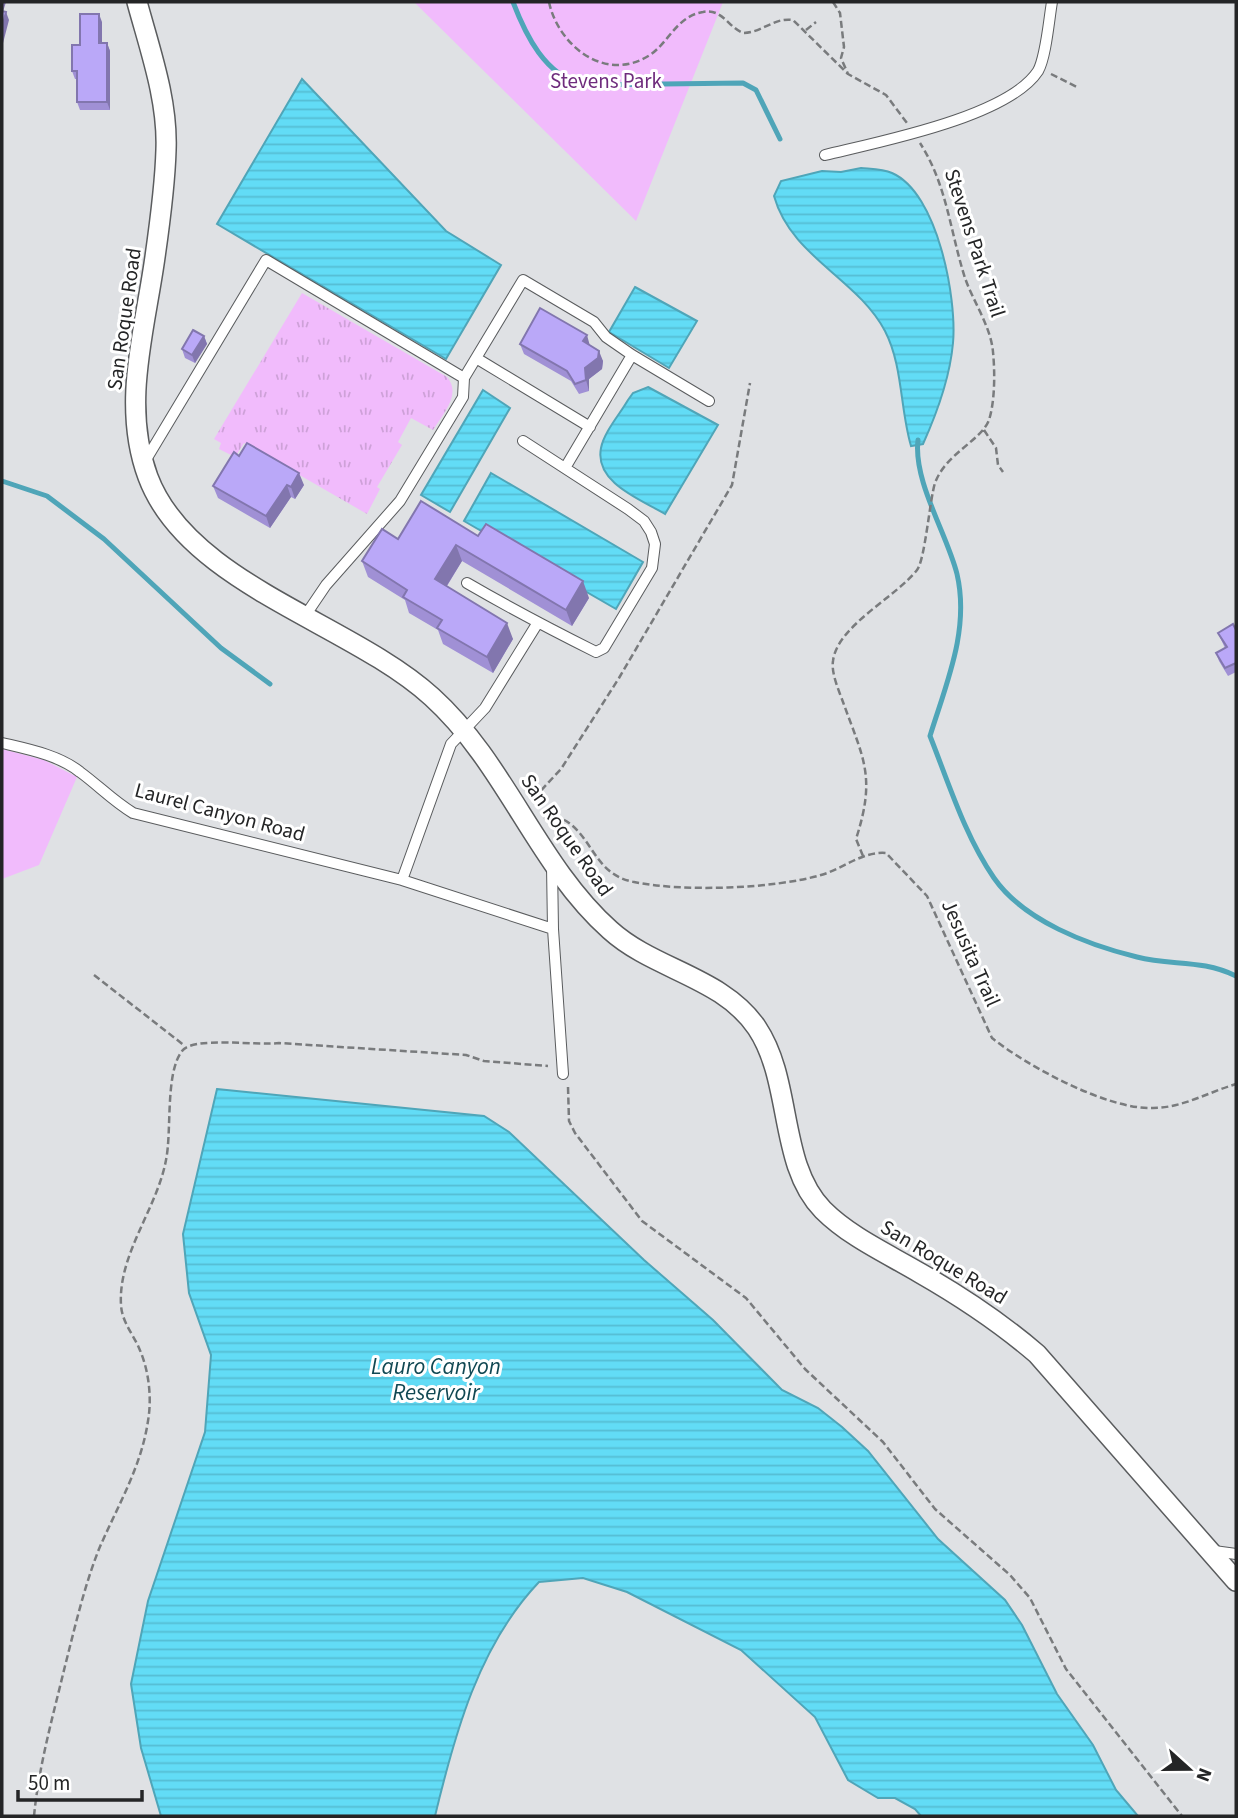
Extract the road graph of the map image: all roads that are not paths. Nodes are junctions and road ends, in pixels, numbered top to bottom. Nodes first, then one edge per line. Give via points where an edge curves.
1 (137, 2) edge
2 (1052, 2) edge
3 (825, 155) dead end
4 (632, 355) junction
5 (476, 358) junction
6 (464, 378) junction
7 (709, 401) dead end
8 (590, 427) junction
9 (523, 442) dead end
10 (144, 463) junction
11 (565, 468) junction
12 (467, 583) dead end
13 (305, 616) junction
14 (537, 624) junction
15 (464, 728) junction
16 (2, 743) edge
17 (552, 862) junction
18 (402, 880) junction
19 (553, 929) junction
20 (563, 1071) road end
21 (1210, 1550) junction
22 (1236, 1554) edge
23 (1236, 1581) edge

1 - 10 street, San Roque Road via 160,92 166,146 155,256 137,362 136,425
2 - 3 lane via 1038,70 1014,95 942,127
4 - 5 lane via 594,322 523,280
4 - 7 lane
4 - 8 lane
5 - 6 lane
5 - 8 lane
6 - 10 lane via 266,260
6 - 13 lane via 463,397 400,501 326,585
8 - 11 lane
9 - 11 lane
10 - 13 street, San Roque Road via 170,517 195,547
11 - 14 lane via 644,521 655,556 601,652
12 - 14 lane
13 - 15 street, San Roque Road via 403,674
14 - 15 lane via 485,708
15 - 17 street, San Roque Road
15 - 18 lane via 451,744
16 - 18 lane, Laurel Canyon Road via 79,771 133,813
17 - 19 lane
17 - 21 street, San Roque Road via 583,903 625,942 716,990 747,1013 774,1063 799,1171 823,1210 850,1232 1005,1326 1037,1354
18 - 19 lane, Laurel Canyon Road
19 - 20 lane
21 - 22 lane
21 - 23 street, San Roque Road

